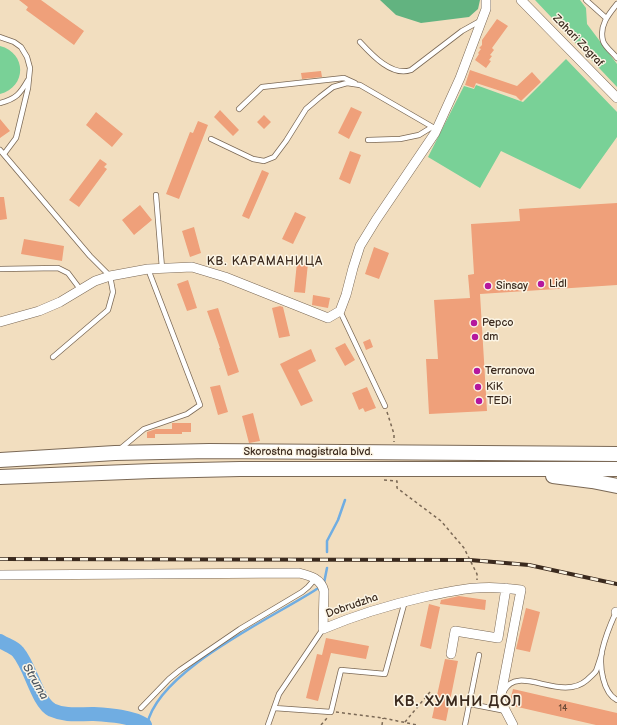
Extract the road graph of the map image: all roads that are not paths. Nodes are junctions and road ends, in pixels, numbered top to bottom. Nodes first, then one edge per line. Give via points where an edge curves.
1 (492, 0) edge
2 (521, 0) edge
3 (586, 0) edge
4 (486, 4) edge
5 (617, 4) edge
6 (606, 18) junction
7 (481, 21) junction
8 (0, 31) edge
9 (2, 37) edge
10 (360, 42) dead end
11 (617, 58) edge
12 (28, 80) junction
13 (360, 85) junction
14 (617, 98) edge
15 (0, 103) edge
16 (239, 109) dead end
17 (434, 128) junction
18 (211, 139) dead end
19 (368, 140) dead end
20 (0, 150) edge
21 (4, 154) junction
22 (156, 195) dead end
23 (162, 268) junction
24 (0, 269) edge
25 (148, 269) junction
26 (110, 276) junction
27 (80, 289) junction
28 (340, 311) junction
29 (0, 322) edge
30 (53, 358) dead end
31 (385, 406) road end
32 (617, 444) edge
33 (115, 453) junction
34 (566, 454) junction
35 (617, 454) edge
36 (0, 460) edge
37 (493, 468) junction
38 (617, 469) edge
39 (0, 477) edge
40 (617, 486) edge
41 (0, 574) edge
42 (320, 583) junction
43 (506, 588) junction
44 (405, 601) junction
45 (616, 612) edge
46 (323, 629) junction
47 (602, 653) junction
48 (451, 654) dead end
49 (479, 655) dead end
50 (500, 700) junction
51 (617, 700) edge
52 (470, 704) junction
53 (141, 708) dead end
54 (274, 708) junction
55 (506, 711) junction
56 (268, 725) edge
57 (465, 725) edge
58 (513, 725) edge

1 - 4 street
2 - 14 street, Zahari Zograf
3 - 6 lane
4 - 7 street
5 - 6 lane
6 - 11 lane via 602,28 604,41
7 - 10 lane via 466,28 405,72 398,72 376,59
7 - 17 street via 460,78
8 - 9 lane
9 - 12 lane via 18,44 27,56 30,68
12 - 15 lane via 20,94
12 - 21 lane via 16,138
13 - 16 lane via 344,78 262,87
13 - 17 lane
13 - 18 lane via 347,83 333,87 320,97 306,109 274,157 264,161 253,159
17 - 19 lane via 420,135 400,139
17 - 28 street via 360,246
20 - 21 lane
21 - 26 lane
22 - 23 lane
23 - 25 street
23 - 28 street via 192,267 226,277 328,318
24 - 27 lane via 58,268 68,272
25 - 26 street
25 - 33 lane via 200,405 187,414 144,429
26 - 27 street
26 - 30 lane via 113,292 108,310
27 - 29 street via 39,311
28 - 31 lane
32 - 34 highway
33 - 34 highway, Skorostna magistrala blvd. via 218,451
33 - 36 highway, Skorostna magistrala blvd.
34 - 35 highway, Skorostna magistrala blvd.
37 - 38 highway, Skorostna magistrala blvd.
37 - 39 highway, Skorostna magistrala blvd. via 196,470
37 - 40 highway
41 - 42 street via 300,574
42 - 46 street, Dobrudzha via 324,591
42 - 53 lane via 308,587 240,629 180,670
43 - 44 street, Dobrudzha via 462,588
43 - 48 street via 498,638 455,631
43 - 50 street, Dobrudzha via 521,590
44 - 46 street, Dobrudzha
44 - 54 lane via 385,674 341,670 331,712
45 - 47 lane
46 - 54 lane via 279,694
47 - 50 lane via 595,672 574,687 563,688 526,680 514,681 506,688
47 - 51 lane via 603,680 607,691
49 - 52 lane
50 - 55 street
52 - 55 lane
52 - 57 lane
54 - 56 lane
55 - 58 street

